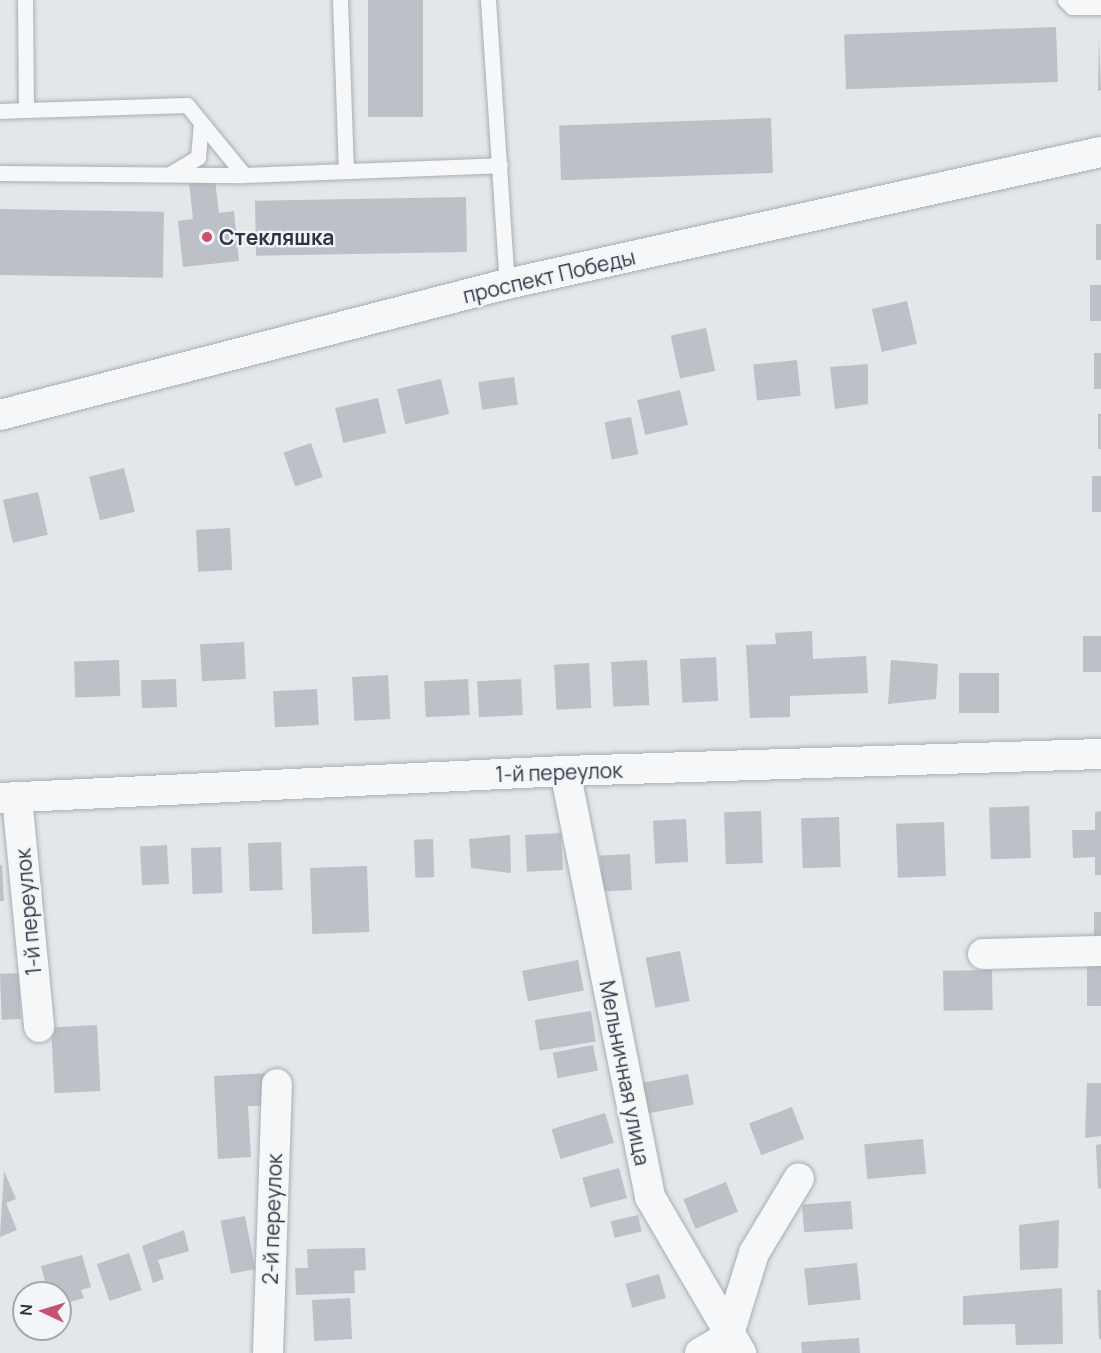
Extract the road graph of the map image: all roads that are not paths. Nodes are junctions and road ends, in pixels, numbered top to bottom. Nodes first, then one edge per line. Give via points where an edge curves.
1 (25, 0) edge
2 (340, 0) edge
3 (488, 0) edge
4 (1065, 0) edge
5 (1101, 7) edge
6 (26, 110) junction
7 (0, 111) edge
8 (201, 123) junction
9 (1101, 152) edge
10 (500, 165) junction
11 (346, 171) junction
12 (0, 173) edge
13 (170, 174) junction
14 (244, 175) junction
15 (507, 284) junction
16 (0, 416) edge
17 (1101, 754) edge
18 (565, 771) junction
19 (9, 798) edge
20 (1101, 951) edge
21 (983, 954) dead end
22 (39, 1027) dead end
23 (277, 1084) dead end
24 (800, 1178) dead end
25 (734, 1345) edge
26 (268, 1353) edge
27 (700, 1353) edge

1 - 6 lane
2 - 11 lane
3 - 10 lane
4 - 5 lane via 1072,7
6 - 7 lane
6 - 8 lane via 187,105
8 - 13 lane via 198,158
8 - 14 lane
9 - 15 street, проспект Победы
10 - 11 lane
10 - 15 lane
11 - 14 lane
12 - 13 lane
13 - 14 lane
15 - 16 street, проспект Победы
17 - 18 street, 1-й переулок
18 - 19 street, 1-й переулок
18 - 25 street, Мельничная улица via 650,1197
19 - 22 street, 1-й переулок
20 - 21 street
23 - 26 street, 2-й переулок
24 - 25 street via 754,1253
25 - 27 street

